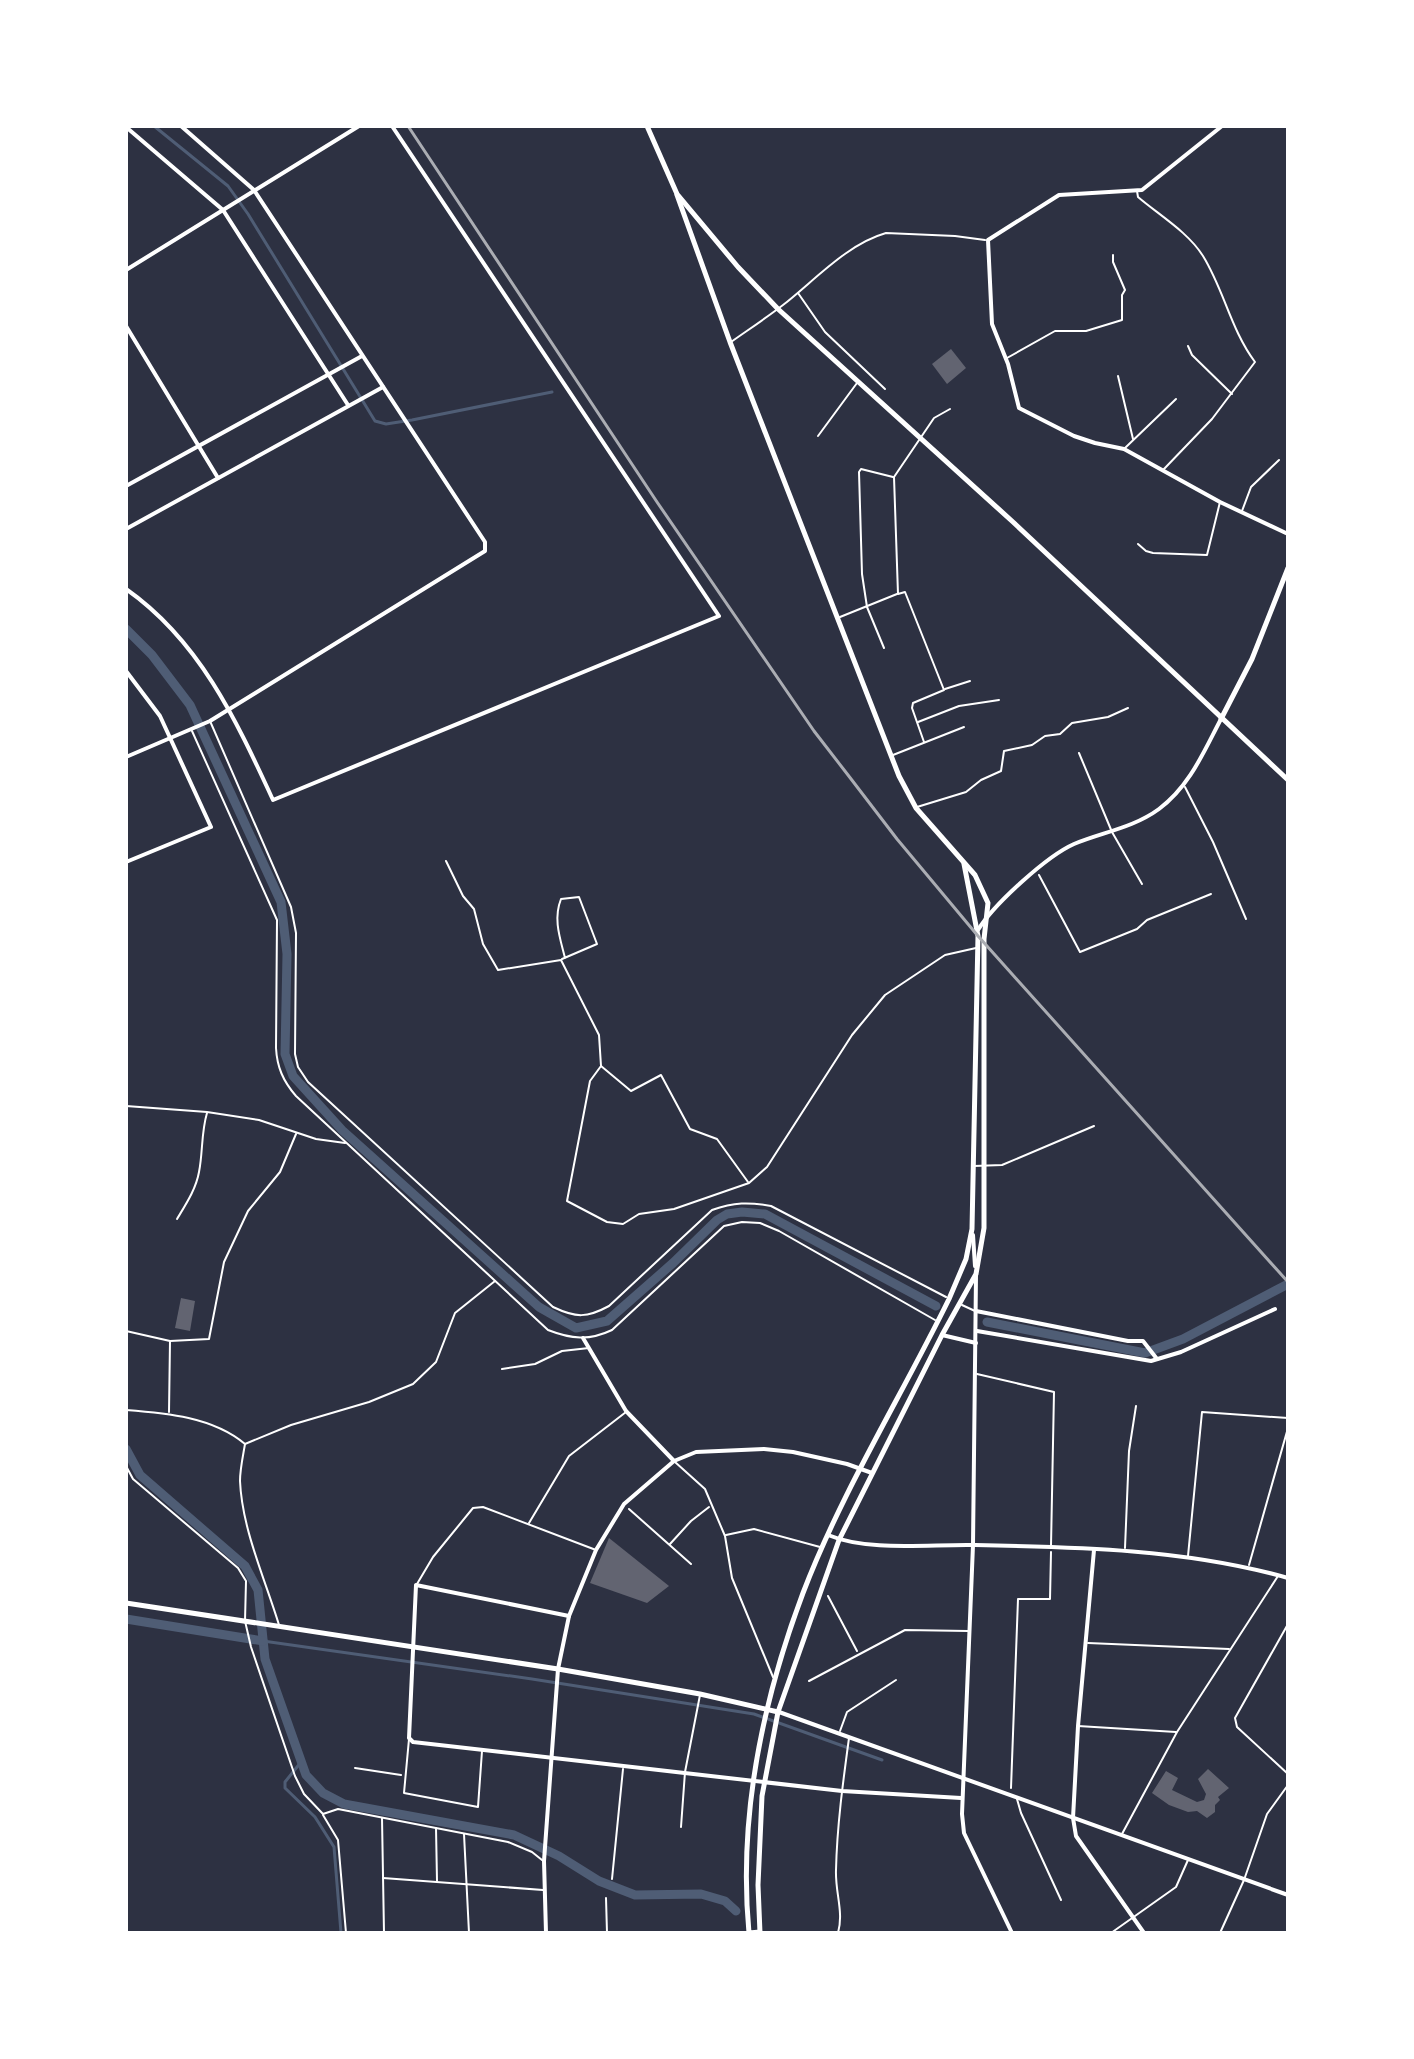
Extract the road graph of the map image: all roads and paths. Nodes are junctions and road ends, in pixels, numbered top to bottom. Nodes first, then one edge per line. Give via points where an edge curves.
1 (181, 126) edge
2 (359, 126) edge
3 (392, 126) edge
4 (647, 126) edge
5 (1222, 126) edge
6 (126, 127) edge
7 (254, 190) junction
8 (1137, 191) junction
9 (677, 194) junction
10 (223, 210) junction
11 (988, 240) junction
12 (1113, 255) dead end
13 (126, 270) edge
14 (798, 293) junction
15 (778, 309) junction
16 (126, 326) edge
17 (730, 342) junction
18 (1188, 346) dead end
19 (362, 356) junction
20 (1006, 359) junction
21 (327, 374) junction
22 (1118, 376) dead end
23 (857, 383) junction
24 (384, 387) junction
25 (885, 389) dead end
26 (1232, 394) junction
27 (1176, 399) dead end
28 (348, 405) junction
29 (950, 409) dead end
30 (818, 436) dead end
31 (1133, 440) junction
32 (921, 441) junction
33 (199, 446) junction
34 (1124, 449) junction
35 (1279, 460) dead end
36 (1164, 470) junction
37 (894, 477) junction
38 (218, 478) junction
39 (126, 486) edge
40 (1220, 502) junction
41 (1242, 512) junction
42 (126, 529) edge
43 (1288, 534) edge
44 (1138, 544) dead end
45 (1288, 568) edge
46 (126, 589) edge
47 (898, 594) junction
48 (867, 607) junction
49 (839, 617) junction
50 (884, 648) dead end
51 (126, 671) edge
52 (970, 681) dead end
53 (944, 690) junction
54 (999, 700) dead end
55 (230, 708) junction
56 (1128, 708) dead end
57 (1221, 719) junction
58 (210, 721) junction
59 (917, 722) junction
60 (964, 727) dead end
61 (192, 730) junction
62 (171, 738) junction
63 (924, 742) junction
64 (1079, 753) dead end
65 (892, 755) junction
66 (126, 757) edge
67 (1288, 780) edge
68 (1184, 786) junction
69 (916, 808) junction
70 (1112, 832) junction
71 (446, 861) dead end
72 (126, 862) edge
73 (964, 863) junction
74 (1037, 870) junction
75 (1142, 884) dead end
76 (1211, 894) dead end
77 (987, 915) junction
78 (1246, 919) dead end
79 (977, 933) junction
80 (977, 948) junction
81 (563, 959) junction
82 (601, 1066) junction
83 (126, 1106) edge
84 (207, 1112) junction
85 (1094, 1126) dead end
86 (296, 1134) junction
87 (346, 1143) junction
88 (973, 1166) junction
89 (984, 1167) junction
90 (749, 1183) junction
91 (177, 1219) dead end
92 (972, 1229) junction
93 (976, 1274) junction
94 (495, 1281) junction
95 (949, 1299) junction
96 (959, 1304) junction
97 (1275, 1309) dead end
98 (976, 1311) junction
99 (938, 1322) junction
100 (126, 1331) edge
101 (977, 1331) junction
102 (942, 1335) junction
103 (583, 1338) junction
104 (170, 1341) junction
105 (976, 1343) junction
106 (589, 1348) junction
107 (1157, 1359) junction
108 (502, 1369) dead end
109 (976, 1374) junction
110 (1136, 1406) dead end
111 (126, 1410) edge
112 (626, 1411) junction
113 (169, 1413) junction
114 (1288, 1418) edge
115 (1288, 1428) edge
116 (245, 1444) junction
117 (674, 1461) junction
118 (126, 1466) edge
119 (860, 1470) junction
120 (872, 1473) junction
121 (624, 1504) junction
122 (712, 1505) junction
123 (529, 1524) junction
124 (828, 1535) junction
125 (725, 1536) junction
126 (839, 1540) junction
127 (669, 1545) junction
128 (973, 1545) junction
129 (1051, 1547) junction
130 (823, 1548) junction
131 (596, 1550) junction
132 (1094, 1550) junction
133 (1124, 1552) junction
134 (1188, 1557) junction
135 (691, 1564) dead end
136 (1249, 1567) junction
137 (1278, 1575) junction
138 (1288, 1578) edge
139 (416, 1585) junction
140 (822, 1585) junction
141 (126, 1603) edge
142 (569, 1616) junction
143 (246, 1622) junction
144 (1288, 1624) edge
145 (277, 1625) junction
146 (970, 1631) junction
147 (1087, 1643) junction
148 (413, 1648) junction
149 (1230, 1649) junction
150 (859, 1656) junction
151 (558, 1669) junction
152 (774, 1680) junction
153 (896, 1680) dead end
154 (809, 1681) dead end
155 (700, 1694) junction
156 (767, 1708) junction
157 (778, 1712) junction
158 (1078, 1726) junction
159 (1177, 1732) junction
160 (839, 1733) junction
161 (849, 1737) junction
162 (409, 1738) junction
163 (482, 1750) junction
164 (552, 1758) junction
165 (1288, 1765) edge
166 (623, 1767) junction
167 (355, 1768) dead end
168 (1283, 1770) junction
169 (685, 1772) junction
170 (1288, 1774) edge
171 (406, 1776) junction
172 (962, 1778) junction
173 (752, 1780) junction
174 (764, 1781) junction
175 (1288, 1785) edge
176 (842, 1791) junction
177 (1013, 1795) junction
178 (961, 1798) junction
179 (323, 1814) junction
180 (382, 1818) junction
181 (1073, 1818) junction
182 (436, 1827) junction
183 (681, 1827) dead end
184 (464, 1833) junction
185 (1122, 1835) junction
186 (1188, 1859) junction
187 (544, 1861) junction
188 (383, 1878) junction
189 (612, 1879) dead end
190 (1244, 1880) junction
191 (437, 1881) junction
192 (466, 1884) junction
193 (543, 1890) junction
194 (1288, 1895) edge
195 (606, 1898) dead end
196 (1061, 1900) dead end
197 (1133, 1918) junction
198 (760, 1932) edge
199 (346, 1933) edge
200 (384, 1933) edge
201 (469, 1933) edge
202 (546, 1933) edge
203 (607, 1933) edge
204 (749, 1933) edge
205 (838, 1933) edge
206 (1012, 1933) edge
207 (1111, 1933) edge
208 (1144, 1933) edge
209 (1220, 1933) edge

1 - 7 street
2 - 7 street
3 - 55 street via 719,616 273,800
4 - 9 street
5 - 8 street
6 - 10 street
7 - 10 street
7 - 19 street
8 - 11 street via 1059,195
8 - 26 lane via 1202,255 1255,362
9 - 15 street
9 - 17 street
10 - 13 street
10 - 21 street
11 - 14 lane via 886,233 857,246
11 - 20 street via 992,324
12 - 20 lane via 1125,290 1122,320 1086,331 1055,331
14 - 15 lane
14 - 25 lane via 825,332
15 - 17 lane
15 - 23 street
16 - 33 street
17 - 49 street
18 - 26 lane
19 - 21 street
19 - 24 street
20 - 34 street via 1019,408 1074,436
21 - 28 street
21 - 33 street
22 - 31 lane
23 - 30 lane
23 - 32 street
24 - 28 street
24 - 55 street via 485,542 485,551
26 - 36 lane
27 - 31 lane
28 - 38 street
29 - 32 lane via 934,418
31 - 34 lane
32 - 37 lane
32 - 57 street
33 - 38 street
33 - 39 street
34 - 36 street
35 - 41 lane via 1251,487
36 - 40 street
37 - 47 lane
37 - 48 lane via 859,472
38 - 42 street
40 - 41 street
40 - 44 lane via 1207,555 1153,553
41 - 43 street
45 - 57 street via 1252,659
46 - 55 street via 182,638
47 - 48 lane
47 - 53 lane via 905,592
48 - 49 lane
48 - 50 lane
49 - 65 street
51 - 62 street
52 - 53 lane
53 - 59 lane via 913,703
54 - 59 lane via 959,706
55 - 58 street
56 - 69 lane via 1072,723 1060,734 1004,751 1001,771 966,792
57 - 67 street
57 - 68 street
58 - 61 street
58 - 95 lane via 291,907 298,1067 347,1119 553,1307 579,1317 609,1306 712,1210 749,1202 771,1206
59 - 63 lane
60 - 63 lane
61 - 62 street
61 - 87 lane via 277,920 280,1071 296,1096
62 - 66 street
62 - 72 street via 211,827
63 - 65 lane
64 - 70 lane
65 - 69 street
68 - 70 street via 1161,808
68 - 78 lane
69 - 73 street
70 - 74 street via 1072,845
70 - 75 lane
71 - 81 lane via 474,909 483,944 498,970
73 - 77 street via 988,903
73 - 79 street
74 - 76 path via 1080,952
74 - 77 street
77 - 79 street
77 - 89 street
79 - 80 street
80 - 88 street
80 - 90 lane via 945,955 885,995 852,1035 767,1167
81 - 81 lane via 597,944 579,897 561,899 557,908
81 - 82 lane via 599,1035
82 - 90 lane via 631,1091 661,1075 690,1129 717,1139
82 - 90 lane via 590,1081 567,1201 607,1222 623,1224 639,1214 674,1209
83 - 84 lane
84 - 86 lane via 259,1120
84 - 91 lane via 199,1173
85 - 89 lane via 1002,1165
86 - 87 lane
86 - 104 lane via 280,1172 248,1211 224,1262 209,1339
87 - 94 lane
88 - 89 lane
88 - 92 street
89 - 93 street via 984,1228
92 - 93 street
92 - 95 street
93 - 96 street
93 - 98 street
94 - 103 lane via 548,1330
94 - 116 lane via 455,1313 436,1362 413,1384
95 - 96 lane
95 - 99 street
96 - 98 lane
96 - 102 street
97 - 107 street
98 - 101 street
98 - 107 street via 1143,1341
99 - 103 lane via 779,1231 742,1222 724,1226 701,1245 622,1323
99 - 119 street
100 - 104 lane
101 - 105 street
101 - 107 street
102 - 105 street
102 - 120 street
103 - 106 street
104 - 113 lane
105 - 109 street
106 - 108 lane
106 - 112 street
109 - 128 street
109 - 129 lane via 1054,1392
110 - 133 lane
111 - 113 lane
112 - 117 street
112 - 123 lane via 569,1456
113 - 116 lane via 230,1431
114 - 134 lane via 1202,1412
115 - 136 lane
116 - 145 lane via 240,1479 247,1530
117 - 119 street via 696,1452 764,1449
117 - 121 street
117 - 122 lane via 705,1489
118 - 143 lane via 133,1479 238,1568 246,1581
119 - 120 street
119 - 124 street
120 - 126 street
121 - 127 path
121 - 131 street
122 - 125 lane
122 - 127 path
123 - 131 lane
123 - 139 lane via 473,1508
124 - 126 street
124 - 130 street
125 - 130 lane via 754,1529
125 - 152 lane via 732,1578
126 - 128 street
126 - 140 street
127 - 135 path
128 - 129 street
128 - 146 street
129 - 132 street
129 - 177 path via 1050,1599 1018,1599
130 - 152 street
131 - 142 street
132 - 133 street
132 - 147 street
133 - 134 street
134 - 136 street
136 - 137 street
137 - 138 street
137 - 149 lane
139 - 142 street
139 - 148 street
140 - 150 path
140 - 157 street
141 - 143 street
142 - 151 street
143 - 145 street
143 - 179 lane via 295,1776
144 - 168 lane via 1235,1718 1237,1727
145 - 148 street
146 - 150 lane via 905,1630
146 - 172 street
147 - 149 lane
147 - 158 street
148 - 151 street
148 - 162 street
149 - 159 lane
150 - 154 lane
151 - 155 street
151 - 164 street
152 - 156 street
153 - 160 lane via 847,1712
155 - 156 street
155 - 169 lane
156 - 157 street
156 - 173 street
157 - 160 street
157 - 174 street
158 - 159 lane
158 - 181 street
159 - 185 lane
160 - 161 street
161 - 172 street
161 - 176 lane
162 - 163 street
162 - 171 lane
163 - 164 street
163 - 171 lane via 478,1807 404,1793
164 - 166 street
164 - 187 street
165 - 168 lane
166 - 169 street
166 - 189 lane
167 - 171 path
168 - 170 lane
169 - 173 street
169 - 183 lane
172 - 177 street
172 - 178 street
173 - 174 street
173 - 204 street
174 - 176 street
174 - 198 street via 758,1855
175 - 190 lane via 1267,1814
176 - 178 street
176 - 205 lane
177 - 181 street
177 - 196 lane
178 - 206 street via 964,1833
179 - 180 lane via 338,1809
179 - 199 lane via 338,1840
180 - 182 lane
180 - 188 lane
181 - 185 street
181 - 197 street via 1076,1836
182 - 184 lane
182 - 191 lane
184 - 187 lane via 508,1842
184 - 192 lane
185 - 186 street
186 - 190 street
186 - 197 lane via 1176,1887
187 - 193 street
188 - 191 lane
188 - 200 lane
190 - 194 street
190 - 209 lane
191 - 192 lane
192 - 193 lane
192 - 201 lane
193 - 202 street
195 - 203 path
197 - 207 lane
197 - 208 street
198 - 204 street

